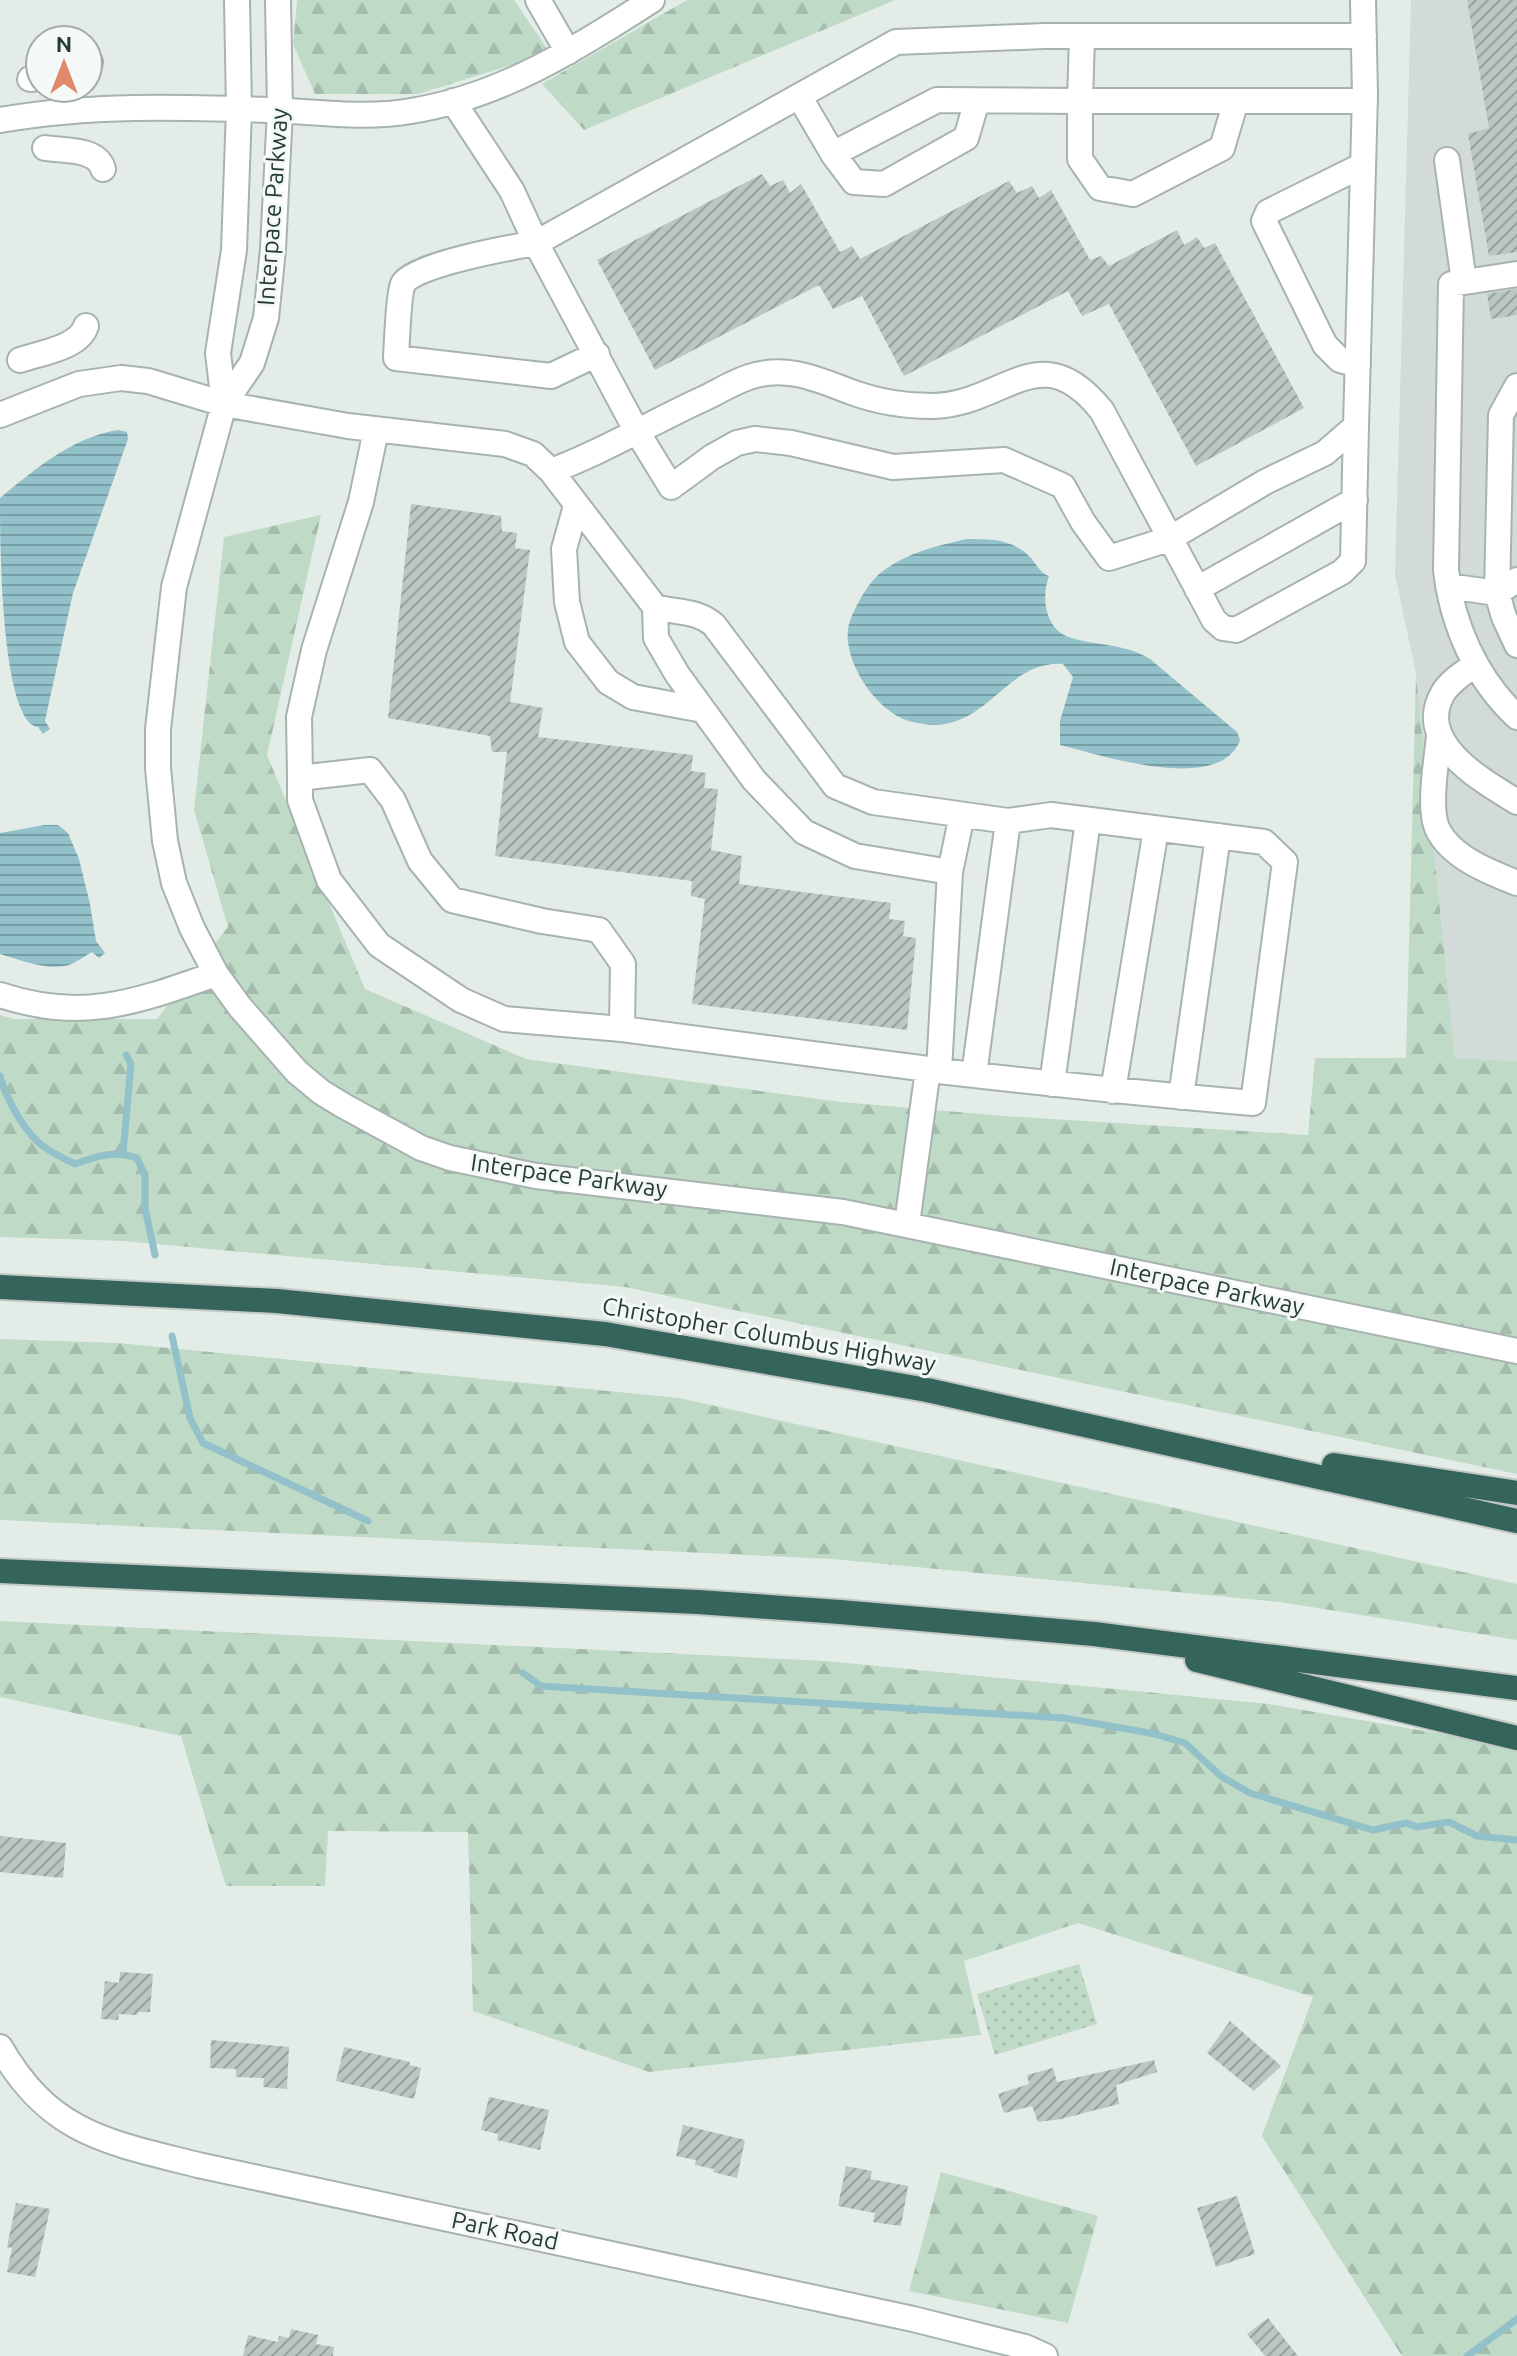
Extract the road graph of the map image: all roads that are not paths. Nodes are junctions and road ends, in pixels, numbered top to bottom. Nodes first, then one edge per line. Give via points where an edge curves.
1 (237, 0) edge
2 (278, 0) edge
3 (538, 0) edge
4 (652, 0) edge
5 (1363, 0) edge
6 (1082, 36) junction
7 (1364, 36) junction
8 (568, 52) junction
9 (799, 96) junction
10 (453, 101) junction
11 (977, 101) junction
12 (1080, 101) junction
13 (1236, 101) junction
14 (1365, 101) junction
15 (239, 109) junction
16 (280, 110) junction
17 (0, 120) edge
18 (45, 148) dead end
19 (833, 154) junction
20 (1447, 160) dead end
21 (1363, 165) junction
22 (103, 169) dead end
23 (536, 243) junction
24 (1517, 274) edge
25 (1464, 282) junction
26 (86, 326) dead end
27 (597, 354) junction
28 (20, 360) dead end
29 (1358, 365) junction
30 (1517, 386) edge
31 (224, 404) junction
32 (0, 415) edge
33 (1356, 426) junction
34 (376, 430) junction
35 (636, 430) junction
36 (551, 471) junction
37 (1355, 500) junction
38 (576, 506) junction
39 (1169, 539) junction
40 (1448, 586) junction
41 (1507, 587) edge
42 (1197, 589) junction
43 (655, 607) junction
44 (1517, 645) edge
45 (1476, 664) junction
46 (703, 710) junction
47 (1517, 717) edge
48 (1439, 735) junction
49 (300, 774) junction
50 (1517, 802) edge
51 (962, 815) junction
52 (1088, 820) junction
53 (1008, 821) junction
54 (1156, 829) junction
55 (1218, 836) junction
56 (950, 872) junction
57 (1517, 883) edge
58 (216, 974) junction
59 (0, 995) edge
60 (622, 1029) junction
61 (933, 1070) junction
62 (974, 1075) junction
63 (1052, 1084) junction
64 (1113, 1091) junction
65 (1181, 1097) junction
66 (907, 1224) junction
67 (0, 1287) edge
68 (1517, 1351) edge
69 (1096, 1429) junction
70 (1517, 1493) edge
71 (1517, 1521) edge
72 (0, 1571) edge
73 (1094, 1634) junction
74 (1517, 1688) edge
75 (1517, 1738) edge
76 (0, 2047) edge
77 (1045, 2356) edge

1 - 15 street, Interpace Parkway
2 - 16 street, Interpace Parkway
3 - 8 street
4 - 8 street
5 - 7 street
6 - 7 street
6 - 9 street via 896,42
6 - 12 street
7 - 14 street
8 - 10 street
9 - 19 street
9 - 23 street
10 - 16 street via 411,112
10 - 23 street via 512,191
11 - 12 street
11 - 19 street via 937,100
11 - 19 street via 966,138 884,184 854,182
12 - 13 street
12 - 13 street via 1080,159 1100,188 1133,194 1222,148
13 - 14 street
14 - 21 street
15 - 16 street
15 - 17 street via 103,107
15 - 31 street, Interpace Parkway via 234,250 218,353
16 - 31 street, Interpace Parkway via 266,318 252,363
18 - 22 street via 94,155
20 - 25 street
21 - 29 street
21 - 29 street via 1268,212 1264,221 1325,345 1340,360
23 - 27 street
23 - 27 street via 412,274 403,284 396,358 551,376
24 - 25 street
25 - 40 street via 1451,284
26 - 28 street via 75,341
27 - 35 street
29 - 33 street
30 - 41 street via 1501,415
31 - 32 street via 121,378 79,384
31 - 34 street
31 - 58 street, Interpace Parkway via 174,587 158,729 165,841 174,883
33 - 37 street
33 - 39 street via 1325,453
34 - 36 street via 505,444 533,454
34 - 49 street via 361,502 314,650 299,717
35 - 36 street
35 - 39 street via 671,487 712,457 755,439 893,467 1004,460 1063,486 1109,558
35 - 39 street via 749,376 797,372 880,400 935,406 976,398 1043,373 1076,385 1102,411
36 - 38 street
37 - 42 street
37 - 42 street via 1353,561 1329,580 1236,630 1214,620
38 - 43 street
38 - 46 street via 564,549 567,602 577,642 608,682 633,697
39 - 42 street
40 - 41 street
40 - 45 street via 1453,612
41 - 44 street via 1504,617
43 - 46 street via 656,638
43 - 51 street via 701,614 714,625 835,786 873,802
45 - 47 street
45 - 48 street via 1441,695
46 - 56 street via 754,780 804,832 855,856
48 - 50 street via 1455,758
48 - 57 street via 1437,827 1459,854
49 - 60 street via 300,800 329,880 379,945 461,1000 504,1019
49 - 60 street via 370,770 393,800 420,861 452,900 599,930 623,964
51 - 53 street
51 - 56 street
52 - 53 street via 1051,815
52 - 54 street
52 - 63 street
53 - 62 street
54 - 55 street
54 - 64 street
55 - 65 street
55 - 65 street via 1264,842 1285,862 1253,1103
56 - 61 street
58 - 59 street via 104,1008 67,1008
58 - 66 street, Interpace Parkway via 309,1082 421,1148 536,1176
60 - 61 street
61 - 62 street
61 - 66 street
62 - 63 street
63 - 64 street
64 - 65 street
66 - 68 street, Interpace Parkway
67 - 69 highway, Christopher Columbus Highway via 277,1301 605,1334 927,1390
69 - 70 highway
69 - 71 highway, Christopher Columbus Highway
72 - 73 highway via 698,1602
73 - 74 highway
73 - 75 highway
76 - 77 street, Park Road via 35,2098 54,2113 90,2134 128,2147 913,2319

